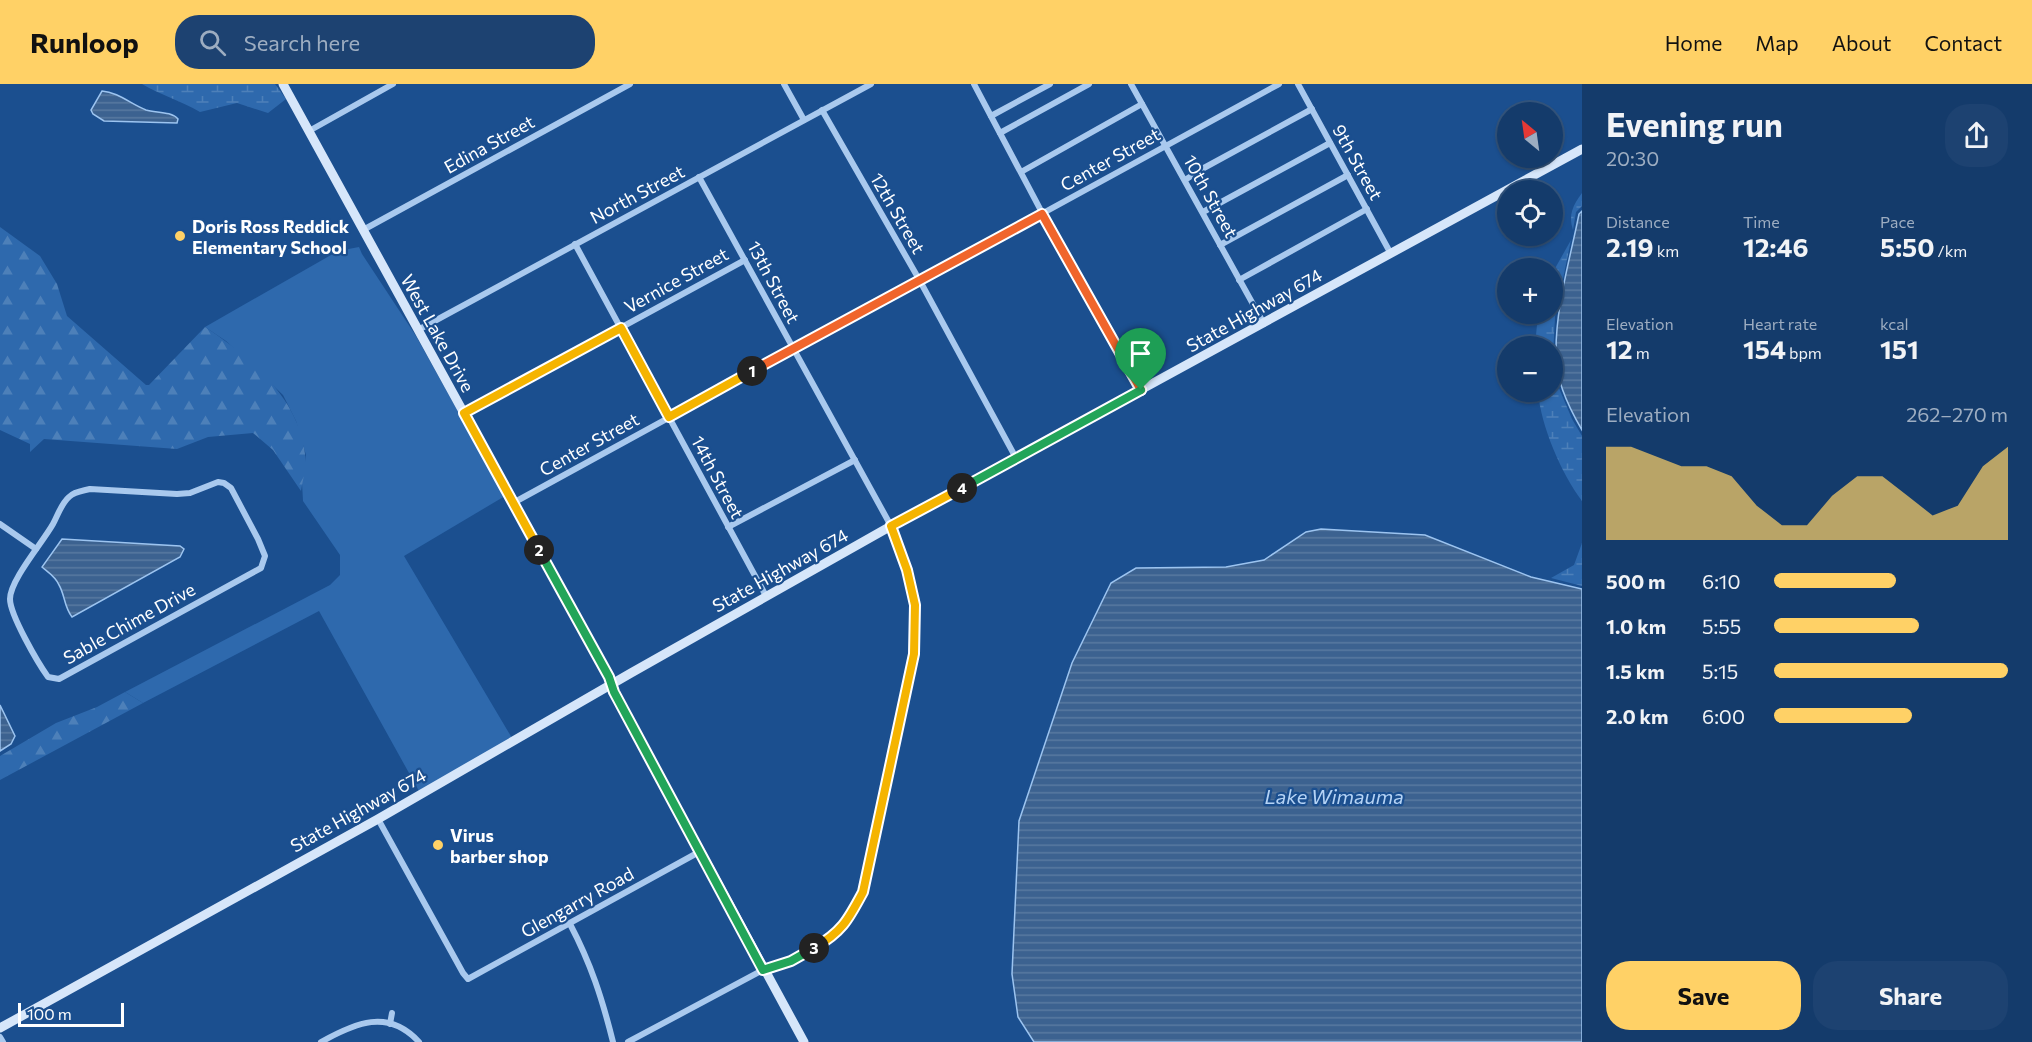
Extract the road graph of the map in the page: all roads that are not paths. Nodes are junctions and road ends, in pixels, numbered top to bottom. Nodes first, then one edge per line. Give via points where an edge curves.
1 (283, 84) edge
2 (393, 84) edge
3 (630, 84) edge
4 (784, 84) edge
5 (871, 84) edge
6 (974, 84) edge
7 (1050, 84) edge
8 (1089, 84) edge
9 (1131, 84) edge
10 (1279, 84) edge
11 (1298, 84) edge
12 (1142, 104) junction
13 (1312, 109) junction
14 (822, 110) junction
15 (992, 116) junction
16 (804, 120) junction
17 (309, 130) junction
18 (1000, 133) junction
19 (1330, 143) junction
20 (1166, 145) junction
21 (1582, 149) edge
22 (1021, 172) junction
23 (1348, 175) junction
24 (699, 177) junction
25 (1185, 180) junction
26 (1366, 209) junction
27 (1203, 212) junction
28 (1042, 214) junction
29 (363, 230) junction
30 (575, 244) junction
31 (1220, 245) junction
32 (1391, 254) junction
33 (745, 260) junction
34 (1239, 280) junction
35 (920, 281) junction
36 (1264, 324) junction
37 (621, 328) junction
38 (418, 330) junction
39 (793, 349) junction
40 (1141, 390) junction
41 (464, 413) junction
42 (669, 417) junction
43 (1016, 458) junction
44 (855, 460) junction
45 (513, 503) junction
46 (0, 524) edge
47 (891, 526) junction
48 (728, 527) junction
49 (36, 549) junction
50 (766, 596) junction
51 (611, 684) junction
52 (378, 819) junction
53 (699, 852) junction
54 (570, 924) junction
55 (763, 970) junction
56 (392, 1013) dead end
57 (390, 1024) junction
58 (0, 1028) edge
59 (0, 1037) edge
60 (3, 1042) edge
61 (321, 1042) edge
62 (419, 1042) edge
63 (613, 1042) edge
64 (628, 1042) edge
65 (804, 1042) edge

1 - 17 main road, West Lake Drive
2 - 17 street
3 - 29 street, Edina Street
4 - 16 street
5 - 14 street, North Street
6 - 15 street
7 - 15 street
8 - 18 street
9 - 12 street, 10th Street
10 - 20 street, Center Street
11 - 13 street, 9th Street
12 - 20 street, 10th Street
12 - 22 street
13 - 19 street, 9th Street
13 - 25 street
14 - 16 street, North Street
14 - 35 street, 12th Street
15 - 18 street
16 - 24 street, North Street
17 - 29 main road, West Lake Drive
18 - 22 street
19 - 23 street, 9th Street
19 - 27 street
20 - 25 street, 10th Street
20 - 28 street, Center Street
21 - 32 main road, State Highway 674
22 - 28 street
23 - 26 street, 9th Street
23 - 31 street
24 - 30 street, North Street
24 - 33 street, 13th Street
25 - 27 street, 10th Street
26 - 32 street, 9th Street
26 - 34 street
27 - 31 street, 10th Street
28 - 35 street, Center Street
28 - 40 street
29 - 38 main road, West Lake Drive
30 - 37 street, 14th Street
30 - 38 street, North Street
31 - 34 street, 10th Street
32 - 36 main road, State Highway 674
33 - 37 street, Vernice Street
33 - 39 street, 13th Street
34 - 36 street, 10th Street
35 - 39 street, Center Street
35 - 43 street, 12th Street
36 - 40 main road, State Highway 674
37 - 41 street, Vernice Street
37 - 42 street, 14th Street
38 - 41 main road, West Lake Drive
39 - 42 street, Center Street
39 - 44 street, 13th Street
40 - 43 main road, State Highway 674
41 - 45 main road, West Lake Drive
42 - 45 street, Center Street
42 - 48 street, 14th Street
43 - 47 main road, State Highway 674
44 - 47 street, 13th Street
44 - 48 street
45 - 51 main road, West Lake Drive
46 - 49 street
47 - 50 main road, State Highway 674
47 - 55 street, 13th Street via 915,605 914,654 863,892 845,926 826,942 791,961
48 - 50 street, 14th Street
49 - 49 street, Sable Chime Drive via 13,586 12,611 48,677 59,679 261,567 264,556 231,488 218,482 177,494 90,489 76,492 62,504
50 - 51 main road, State Highway 674
51 - 52 main road, State Highway 674
51 - 53 main road, West Lake Drive
52 - 54 street, Glengarry Road via 468,979
52 - 58 main road, State Highway 674
53 - 54 street, Glengarry Road
53 - 55 main road, West Lake Drive
54 - 63 street via 600,990
55 - 64 street, 13th Street
55 - 65 main road, West Lake Drive
56 - 57 street
57 - 61 street via 365,1022
57 - 62 street
59 - 60 street

